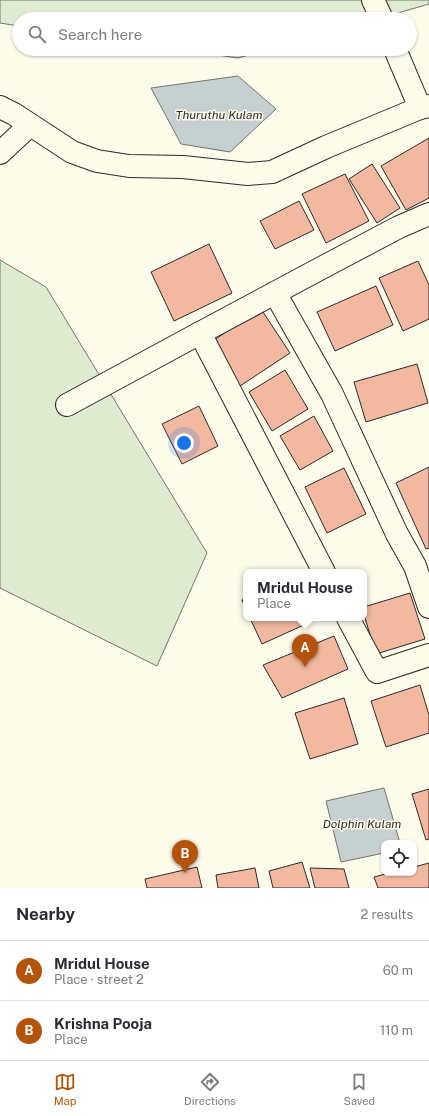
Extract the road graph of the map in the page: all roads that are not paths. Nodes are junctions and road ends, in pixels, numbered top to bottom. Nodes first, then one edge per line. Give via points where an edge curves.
1 (373, 0) edge
2 (379, 12) edge
3 (399, 56) edge
4 (0, 107) edge
5 (425, 107) edge
6 (30, 125) junction
7 (0, 153) edge
8 (429, 214) edge
9 (275, 293) junction
10 (200, 333) junction
11 (67, 405) dead end
12 (422, 564) edge
13 (322, 569) edge
14 (429, 607) edge
15 (350, 621) edge
16 (429, 655) edge

1 - 2 street
3 - 5 street
4 - 6 street
5 - 6 street via 272,172 248,174 183,167 129,166 97,161 72,152
6 - 7 street
8 - 9 street via 399,227
9 - 10 street
9 - 12 street via 332,394 397,534
10 - 11 street
10 - 13 street
12 - 14 street
15 - 16 street via 377,672

